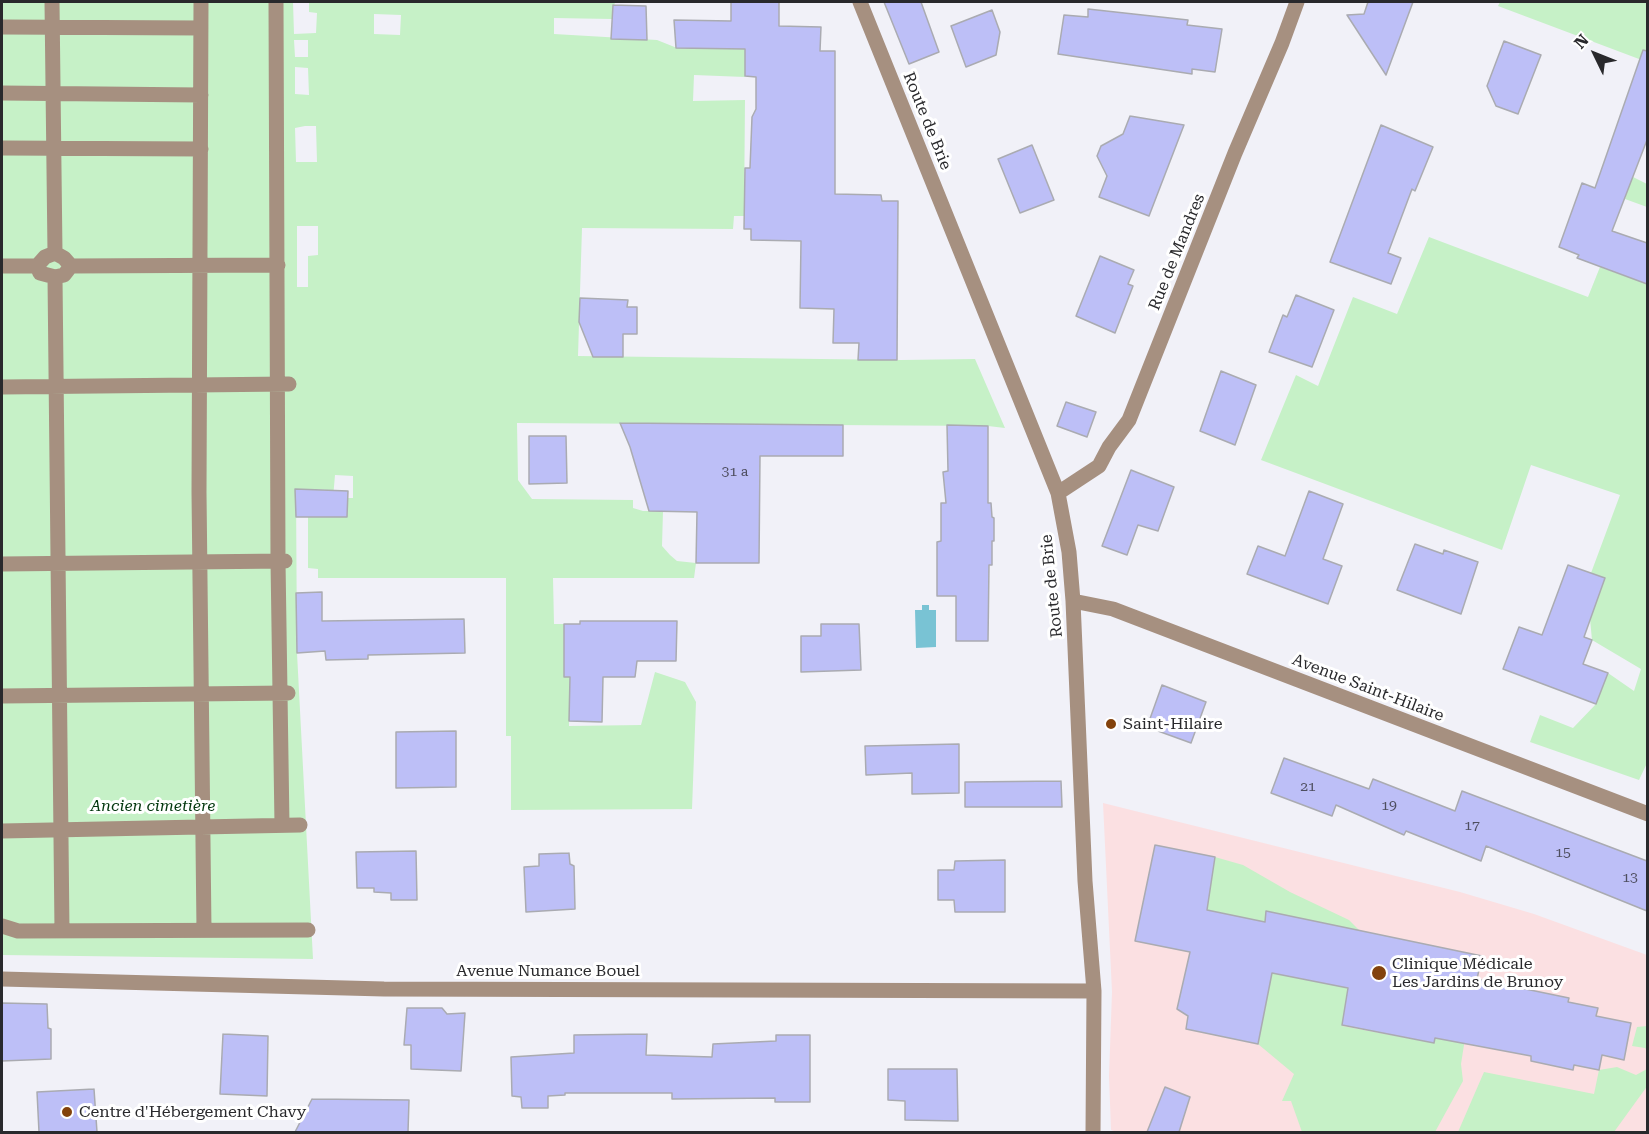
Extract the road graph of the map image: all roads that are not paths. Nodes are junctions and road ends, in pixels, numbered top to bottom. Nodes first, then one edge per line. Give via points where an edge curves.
1 (52, 2) edge
2 (201, 2) edge
3 (276, 2) edge
4 (860, 2) edge
5 (1297, 2) edge
6 (2, 27) edge
7 (52, 28) junction
8 (201, 28) junction
9 (2, 93) edge
10 (53, 94) junction
11 (201, 95) junction
12 (2, 148) edge
13 (54, 148) junction
14 (201, 149) junction
15 (55, 253) junction
16 (278, 265) junction
17 (2, 266) edge
18 (37, 266) junction
19 (71, 266) junction
20 (200, 266) junction
21 (55, 277) junction
22 (283, 385) junction
23 (200, 386) junction
24 (2, 387) edge
25 (56, 387) junction
26 (1058, 493) junction
27 (282, 561) junction
28 (200, 562) junction
29 (58, 563) junction
30 (2, 564) edge
31 (1073, 601) junction
32 (284, 693) junction
33 (201, 694) junction
34 (2, 696) edge
35 (59, 696) junction
36 (1647, 814) edge
37 (282, 825) junction
38 (300, 825) dead end
39 (203, 827) junction
40 (61, 830) junction
41 (2, 831) edge
42 (2, 926) edge
43 (204, 930) junction
44 (308, 930) dead end
45 (62, 931) junction
46 (2, 979) edge
47 (1094, 991) junction
48 (1093, 1132) edge

1 - 7 street
2 - 8 street
3 - 16 street
4 - 26 street, Route de Brie
5 - 26 street, Rue de Mandres via 1129,420 1099,466
6 - 7 street
7 - 8 street
7 - 10 street
8 - 11 street
9 - 10 street
10 - 11 street
10 - 13 street
11 - 14 street
12 - 13 street
13 - 14 street
13 - 15 street
14 - 20 street
15 - 18 street via 45,256
15 - 19 street
16 - 20 street
16 - 22 street
17 - 18 street
18 - 21 street via 40,273
19 - 20 street
19 - 21 street via 64,275
20 - 23 street
21 - 25 street
22 - 23 street
22 - 27 street
23 - 25 street
23 - 28 street
24 - 25 street
25 - 29 street
26 - 31 street, Route de Brie via 1070,552
27 - 28 street
27 - 32 street
28 - 29 street
28 - 33 street
29 - 30 street
29 - 35 street
31 - 36 street, Avenue Saint-Hilaire via 1113,609
31 - 47 street, Route de Brie via 1085,881
32 - 33 street
32 - 37 street
33 - 35 street
33 - 39 street
34 - 35 street
35 - 40 street
37 - 38 street
37 - 39 street
39 - 40 street
39 - 43 street
40 - 41 street
40 - 45 street
42 - 45 street via 18,931
43 - 44 street
43 - 45 street
46 - 47 street, Avenue Numance Bouel via 396,989
47 - 48 street, Route de Brie

